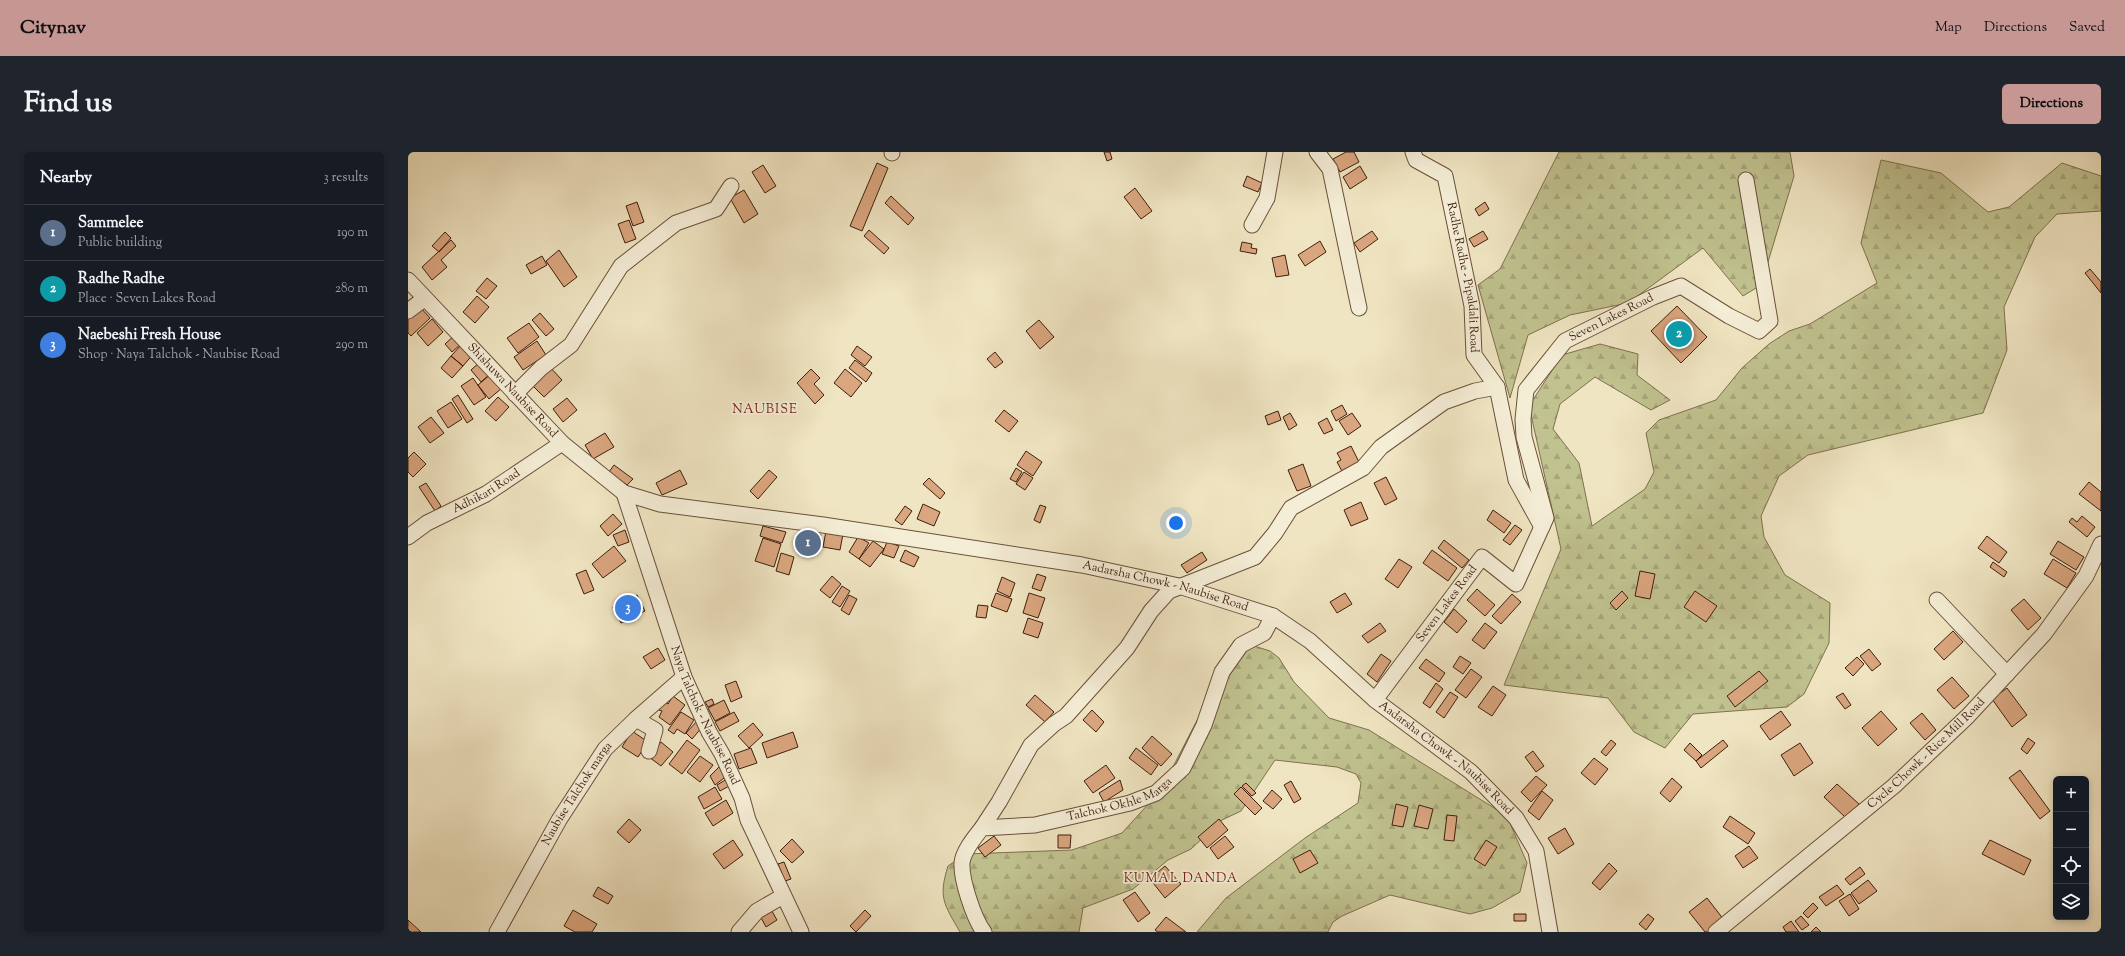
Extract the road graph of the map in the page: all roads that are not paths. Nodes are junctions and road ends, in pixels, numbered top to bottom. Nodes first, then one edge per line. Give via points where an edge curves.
1 (1275, 152) edge
2 (1317, 152) edge
3 (1412, 152) edge
4 (1746, 180) dead end
5 (731, 186) dead end
6 (1252, 225) dead end
7 (408, 280) edge
8 (424, 299) junction
9 (1359, 308) dead end
10 (408, 310) edge
11 (1497, 387) junction
12 (515, 394) junction
13 (562, 443) junction
14 (624, 493) junction
15 (1542, 527) junction
16 (408, 537) edge
17 (2101, 544) edge
18 (1179, 586) junction
19 (1937, 600) dead end
20 (1273, 616) junction
21 (2007, 674) junction
22 (684, 677) junction
23 (1375, 700) junction
24 (636, 719) junction
25 (649, 751) dead end
26 (982, 828) junction
27 (784, 896) junction
28 (497, 932) edge
29 (739, 932) edge
30 (801, 932) edge
31 (984, 932) edge
32 (1550, 932) edge
33 (1716, 932) edge

1 - 6 street via 1267,198
2 - 9 street via 1330,169
3 - 11 street, Radhe Radhe - Pipaldali Road via 1416,160 1444,176 1472,306 1474,355
4 - 15 street, Seven Lakes Road via 1770,321 1759,330 1729,316 1681,286 1564,341 1526,390 1524,437 1546,518
5 - 12 street via 716,209 676,223 621,266 571,345 541,368
7 - 8 street, Shishuwa Naubise Road
8 - 10 street
8 - 12 street, Shishuwa Naubise Road
11 - 15 street, Radhe Radhe - Pipaldali Road via 1516,480
11 - 18 street via 1444,402 1381,447 1363,468 1291,508 1255,557
12 - 13 street, Shishuwa Naubise Road
13 - 14 street, Shishuwa Naubise Road
13 - 16 street, Adhikari Road via 486,494 427,523
14 - 18 street, Aadarsha Chowk - Naubise Road via 660,504 823,525 1082,565
14 - 22 street, Naya Talchok - Naubise Road
15 - 23 street, Seven Lakes Road via 1516,584 1482,558
17 - 21 street, Cycle Chowk - Rice Mill Road via 2086,576 2063,608 2044,634
18 - 20 street, Aadarsha Chowk - Naubise Road
18 - 26 street via 1163,597 1127,648 1066,716 1031,746
19 - 21 street
20 - 23 street, Aadarsha Chowk - Naubise Road via 1310,640
20 - 26 street, Talchok Okhle Marga via 1264,633 1241,645 1222,672 1204,725 1184,768 1156,793 1130,803 1035,825
21 - 33 street, Cycle Chowk - Rice Mill Road via 1968,716 1894,786
22 - 24 street, Naubise Talchok marga
22 - 27 street, Naya Talchok - Naubise Road via 722,754 742,798 748,820
23 - 32 street, Aadarsha Chowk - Naubise Road via 1471,772 1516,818 1536,851
24 - 25 street via 655,730
24 - 28 street, Naubise Talchok marga via 605,750 580,787
26 - 31 street via 971,843 962,863 969,900 976,921
27 - 29 street via 757,911
27 - 30 street, Naya Talchok - Naubise Road

